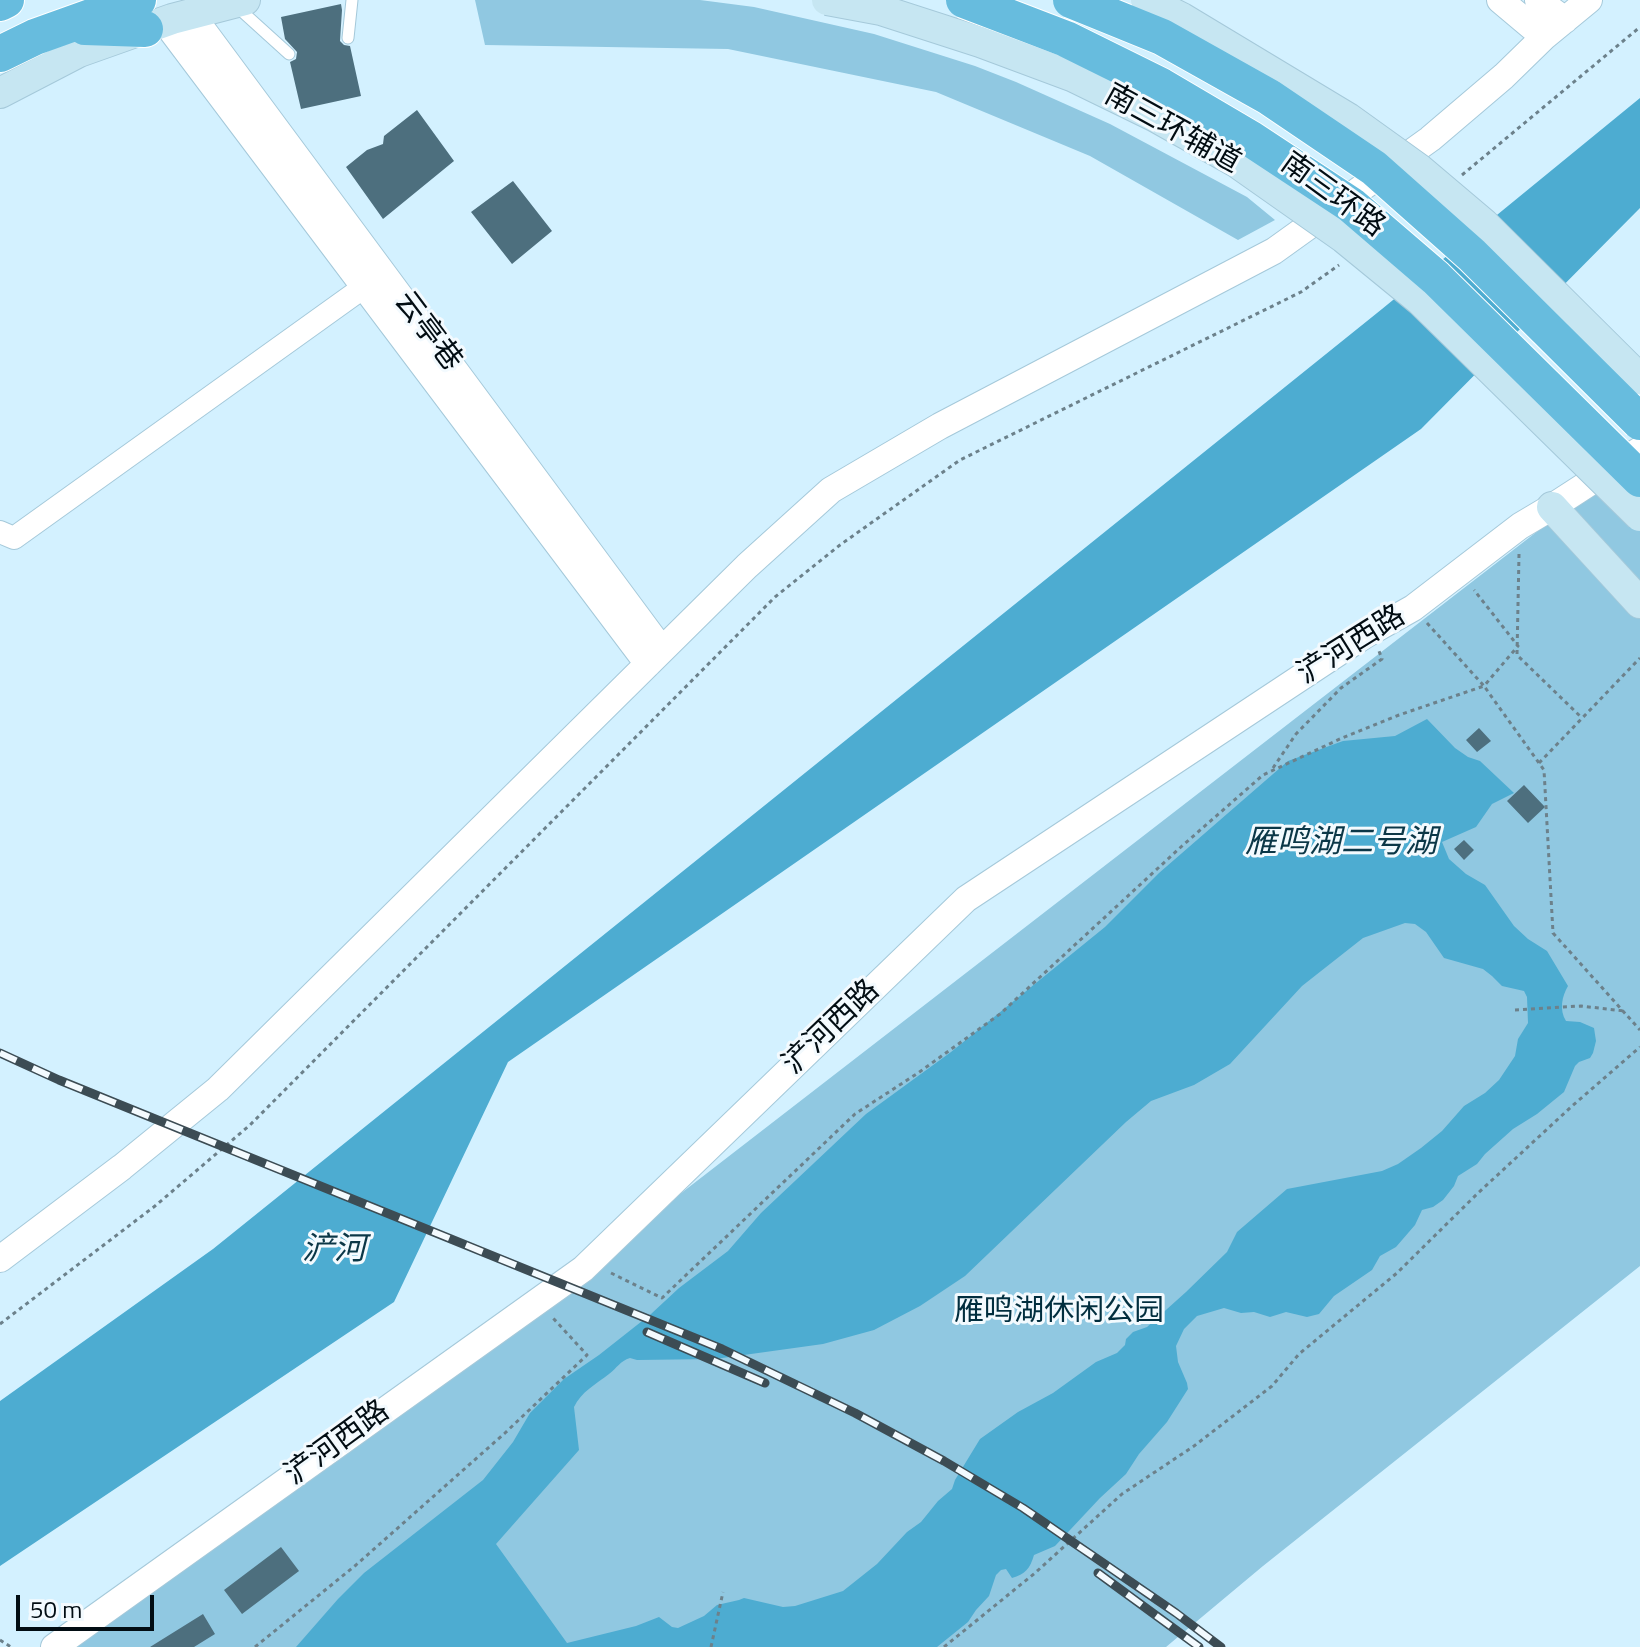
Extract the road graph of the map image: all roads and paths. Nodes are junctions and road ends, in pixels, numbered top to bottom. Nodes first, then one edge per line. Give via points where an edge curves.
1 (6, 0) edge
2 (352, 0) edge
3 (827, 0) edge
4 (964, 0) edge
5 (1071, 0) edge
6 (1146, 0) edge
7 (1500, 0) edge
8 (1538, 0) edge
9 (1589, 0) edge
10 (239, 1) edge
11 (0, 3) edge
12 (160, 16) edge
13 (1565, 20) junction
14 (1640, 27) edge
15 (1544, 37) junction
16 (348, 38) dead end
17 (0, 54) edge
18 (289, 54) dead end
19 (0, 93) edge
20 (1463, 174) dead end
21 (1339, 265) dead end
22 (364, 287) junction
23 (1640, 379) edge
24 (1640, 422) edge
25 (1640, 450) edge
26 (1640, 479) edge
27 (1552, 507) junction
28 (1640, 516) edge
29 (1520, 526) junction
30 (0, 532) edge
31 (1460, 572) junction
32 (1640, 603) edge
33 (1413, 608) junction
34 (1369, 633) junction
35 (1518, 646) junction
36 (655, 657) junction
37 (1640, 658) edge
38 (1484, 686) junction
39 (1582, 718) junction
40 (1539, 763) junction
41 (1271, 772) junction
42 (1515, 1010) dead end
43 (1624, 1011) junction
44 (1640, 1030) edge
45 (1640, 1047) edge
46 (0, 1259) edge
47 (590, 1263) junction
48 (538, 1301) junction
49 (0, 1324) edge
50 (723, 1592) dead end
51 (0, 1640) edge
52 (11, 1647) edge
53 (54, 1647) edge
54 (255, 1647) edge
55 (711, 1647) edge
56 (944, 1647) edge

1 - 11 highway
2 - 16 lane
3 - 28 main road, 南三环辅道, bridge via 881,10 1074,77 1236,162 1344,238 1421,301
4 - 26 highway, 南三环路, bridge via 1066,39 1161,86 1351,205 1436,278
5 - 24 highway, 南三环路, bridge via 1162,37 1269,97 1374,168 1472,255
6 - 23 main road, bridge via 1348,118 1419,169 1484,224
7 - 15 street
8 - 13 street
9 - 13 street
10 - 12 main road
10 - 18 lane
12 - 17 highway via 64,27
12 - 19 main road
12 - 22 street
12 - 36 street, 云亭巷
13 - 15 street
14 - 20 path
15 - 36 street via 1430,139 1274,251 940,426 831,490
21 - 49 path via 1301,292 960,460 840,545 775,597 250,1125 155,1206
22 - 30 street via 14,538
22 - 36 street
25 - 27 street, 浐河西路
27 - 29 street, 浐河西路
27 - 32 main road
29 - 31 street, 浐河西路
29 - 35 path
31 - 33 street, 浐河西路
31 - 35 path
33 - 34 street, 浐河西路
33 - 38 path
34 - 41 path via 1382,659 1341,688 1296,734
34 - 47 street, 浐河西路 via 966,899
35 - 38 path
35 - 39 path via 1517,655
36 - 46 street via 218,1089
37 - 39 path
38 - 40 path
38 - 41 path via 1356,732
39 - 40 path
40 - 43 path via 1544,770 1553,933
41 - 47 path via 1182,846 1000,1014 855,1114 662,1298
42 - 43 path via 1581,1006
43 - 44 path
45 - 56 path via 1397,1273 1299,1354 1272,1386 1122,1494
47 - 48 street, 浐河西路
48 - 53 street, 浐河西路
48 - 54 path via 587,1355 356,1565
50 - 55 path
51 - 52 path

